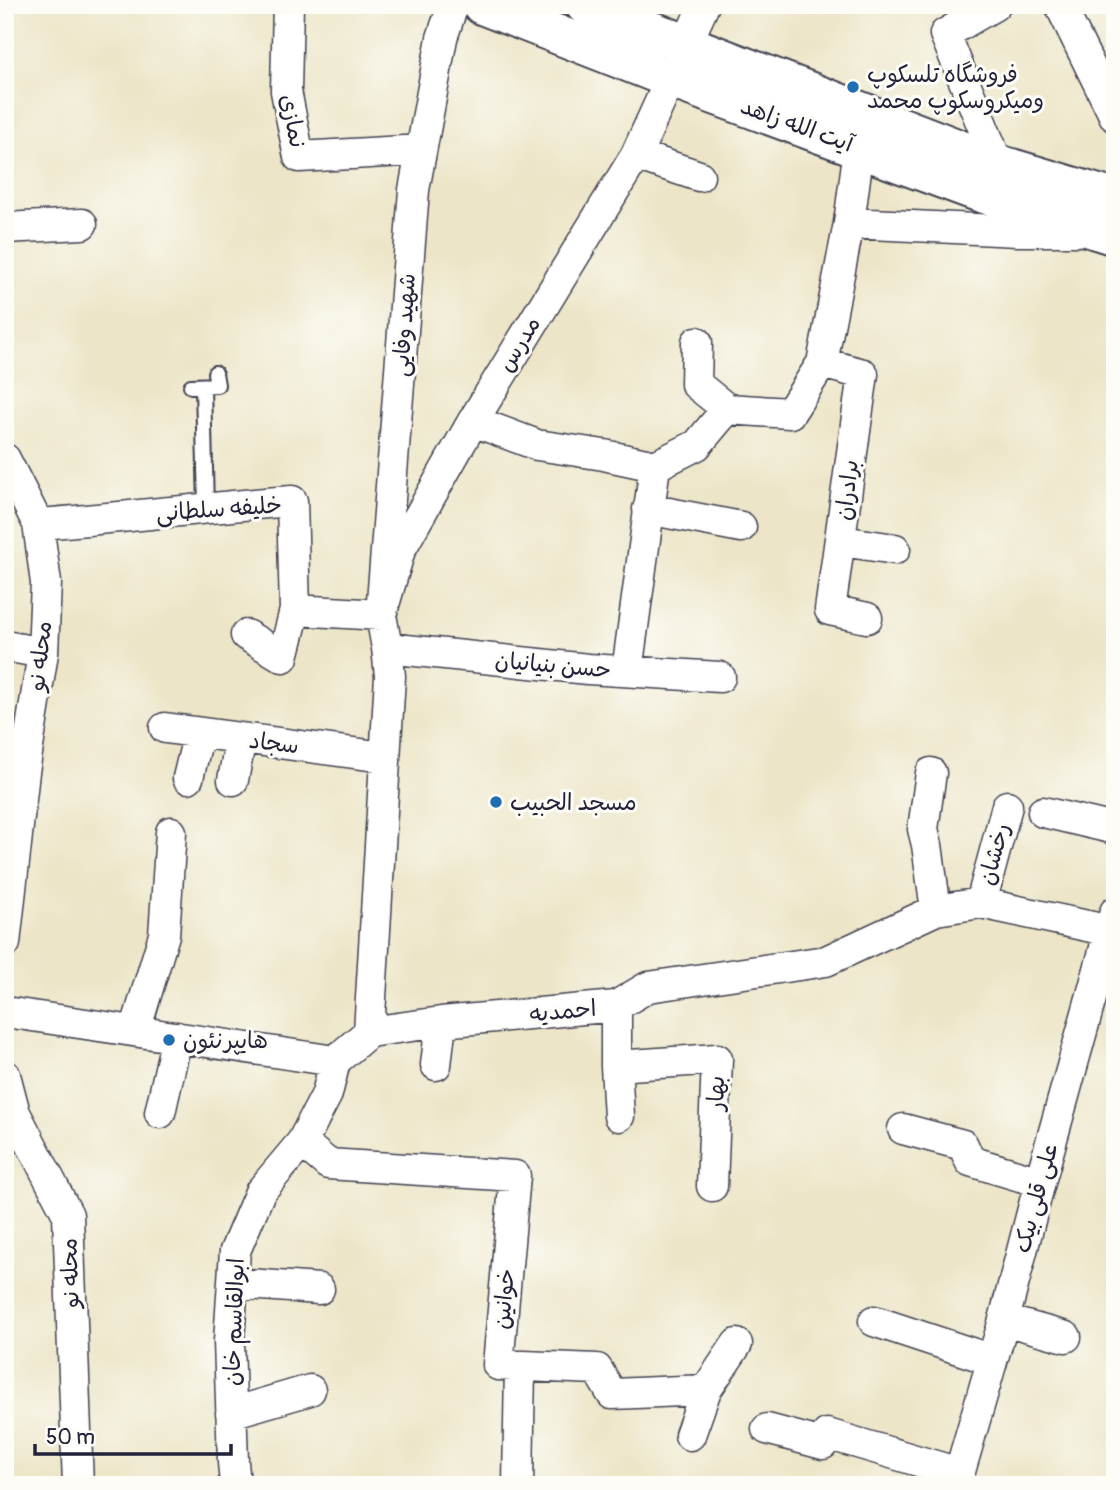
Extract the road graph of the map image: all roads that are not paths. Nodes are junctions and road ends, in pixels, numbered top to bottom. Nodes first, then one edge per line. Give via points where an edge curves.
1 (288, 5) edge
2 (453, 5) edge
3 (482, 5) edge
4 (585, 5) edge
5 (704, 5) edge
6 (995, 5) edge
7 (1060, 5) edge
8 (687, 45) junction
9 (671, 79) junction
10 (1115, 117) edge
11 (859, 148) junction
12 (421, 150) junction
13 (636, 155) junction
14 (998, 164) junction
15 (699, 176) dead end
16 (1115, 198) edge
17 (849, 223) junction
18 (82, 224) dead end
19 (5, 228) edge
20 (1105, 234) edge
21 (697, 342) dead end
22 (822, 363) junction
23 (215, 373) dead end
24 (727, 409) junction
25 (473, 421) junction
26 (5, 459) edge
27 (655, 466) junction
28 (206, 507) junction
29 (648, 509) junction
30 (37, 524) junction
31 (741, 527) dead end
32 (841, 541) junction
33 (895, 549) dead end
34 (295, 610) junction
35 (381, 615) junction
36 (867, 618) dead end
37 (246, 635) dead end
38 (5, 646) edge
39 (387, 648) junction
40 (43, 653) junction
41 (627, 671) junction
42 (720, 677) dead end
43 (165, 728) dead end
44 (199, 733) junction
45 (241, 738) junction
46 (384, 757) junction
47 (931, 773) dead end
48 (188, 778) dead end
49 (233, 780) dead end
50 (1007, 806) dead end
51 (1043, 812) dead end
52 (1115, 829) edge
53 (171, 832) dead end
54 (11, 846) edge
55 (981, 903) junction
56 (936, 910) junction
57 (1113, 925) edge
58 (5, 943) edge
59 (616, 1006) junction
60 (5, 1012) edge
61 (441, 1022) junction
62 (135, 1031) junction
63 (369, 1032) junction
64 (177, 1037) junction
65 (335, 1061) junction
66 (436, 1065) dead end
67 (616, 1066) junction
68 (5, 1077) edge
69 (160, 1113) dead end
70 (619, 1116) dead end
71 (903, 1129) dead end
72 (302, 1142) junction
73 (1040, 1182) junction
74 (712, 1186) dead end
75 (233, 1283) junction
76 (319, 1289) dead end
77 (1004, 1320) junction
78 (874, 1321) dead end
79 (1066, 1337) dead end
80 (737, 1344) dead end
81 (992, 1360) junction
82 (520, 1366) junction
83 (310, 1390) dead end
84 (706, 1390) junction
85 (231, 1413) junction
86 (767, 1429) dead end
87 (690, 1435) dead end
88 (958, 1479) edge
89 (78, 1485) edge
90 (235, 1485) edge
91 (518, 1485) edge

1 - 12 street, نمازی via 286,91 299,158
2 - 12 street, شهید وفایی via 442,38
3 - 9 main road, آیت الله زاهد
4 - 8 main road, آیت الله زاهد
5 - 8 street, مدرس
6 - 14 street via 945,34
7 - 10 street
8 - 9 street, مدرس
8 - 14 main road, آیت الله زاهد
9 - 11 main road, آیت الله زاهد
9 - 13 street, مدرس
11 - 17 street
11 - 20 main road, آیت الله زاهد
12 - 35 street, شهید وفایی via 414,190
13 - 15 street
13 - 25 street, مدرس
14 - 16 main road, آیت الله زاهد
17 - 20 street
17 - 22 street
18 - 19 street
21 - 24 street via 696,384
22 - 24 street via 790,413
22 - 32 street, برادران via 863,374
23 - 28 lane via 216,385 197,386
24 - 27 street via 697,445
25 - 27 street via 537,445
25 - 35 street, مدرس via 400,550
26 - 30 street, محله نو
27 - 29 street
28 - 30 street, خلیفه سلطانی
28 - 34 street, خلیفه سلطانی via 292,501
29 - 31 street
29 - 41 street
30 - 40 street, محله نو via 46,583
32 - 33 street
32 - 36 street, برادران via 830,610
34 - 35 street
34 - 37 street via 283,657
35 - 39 street, شهید وفایی
38 - 40 street
39 - 41 street, حسن بنیانیان
39 - 46 street via 390,677
40 - 54 street, محله نو
41 - 42 street, حسن بنیانیان
43 - 44 street, سجاد
44 - 45 street, سجاد
44 - 48 street
45 - 46 street, سجاد
45 - 49 street
46 - 63 street
47 - 56 street via 923,829
50 - 55 street, رخشان
51 - 52 street
53 - 62 street via 164,935
54 - 58 street, محله نو
55 - 56 street, احمدیه
55 - 57 street, احمدیه
56 - 59 street, احمدیه via 826,961 648,987
57 - 73 street, علی قلی بیک
59 - 61 street, احمدیه
59 - 67 street
60 - 62 street
61 - 63 street, احمدیه
61 - 66 street
62 - 64 street
63 - 65 street
64 - 65 street
64 - 69 street
65 - 72 street, ابوالقاسم خان via 327,1094
67 - 70 street
67 - 74 street, بهار via 717,1059
68 - 89 street, محله نو via 15,1113 68,1215
71 - 73 street via 963,1145 970,1161
72 - 75 street, ابوالقاسم خان via 260,1192 235,1251
72 - 82 street, خوانین via 328,1164 515,1176 498,1365
73 - 77 street, علی قلی بیک
75 - 76 street
75 - 85 street, ابوالقاسم خان
77 - 79 street
77 - 81 street, علی قلی بیک
78 - 81 street
80 - 84 street
81 - 88 street, علی قلی بیک
82 - 84 street via 597,1369 612,1394
82 - 91 street
83 - 85 street
84 - 87 street
85 - 90 street, ابوالقاسم خان
86 - 88 street via 823,1444 827,1434

